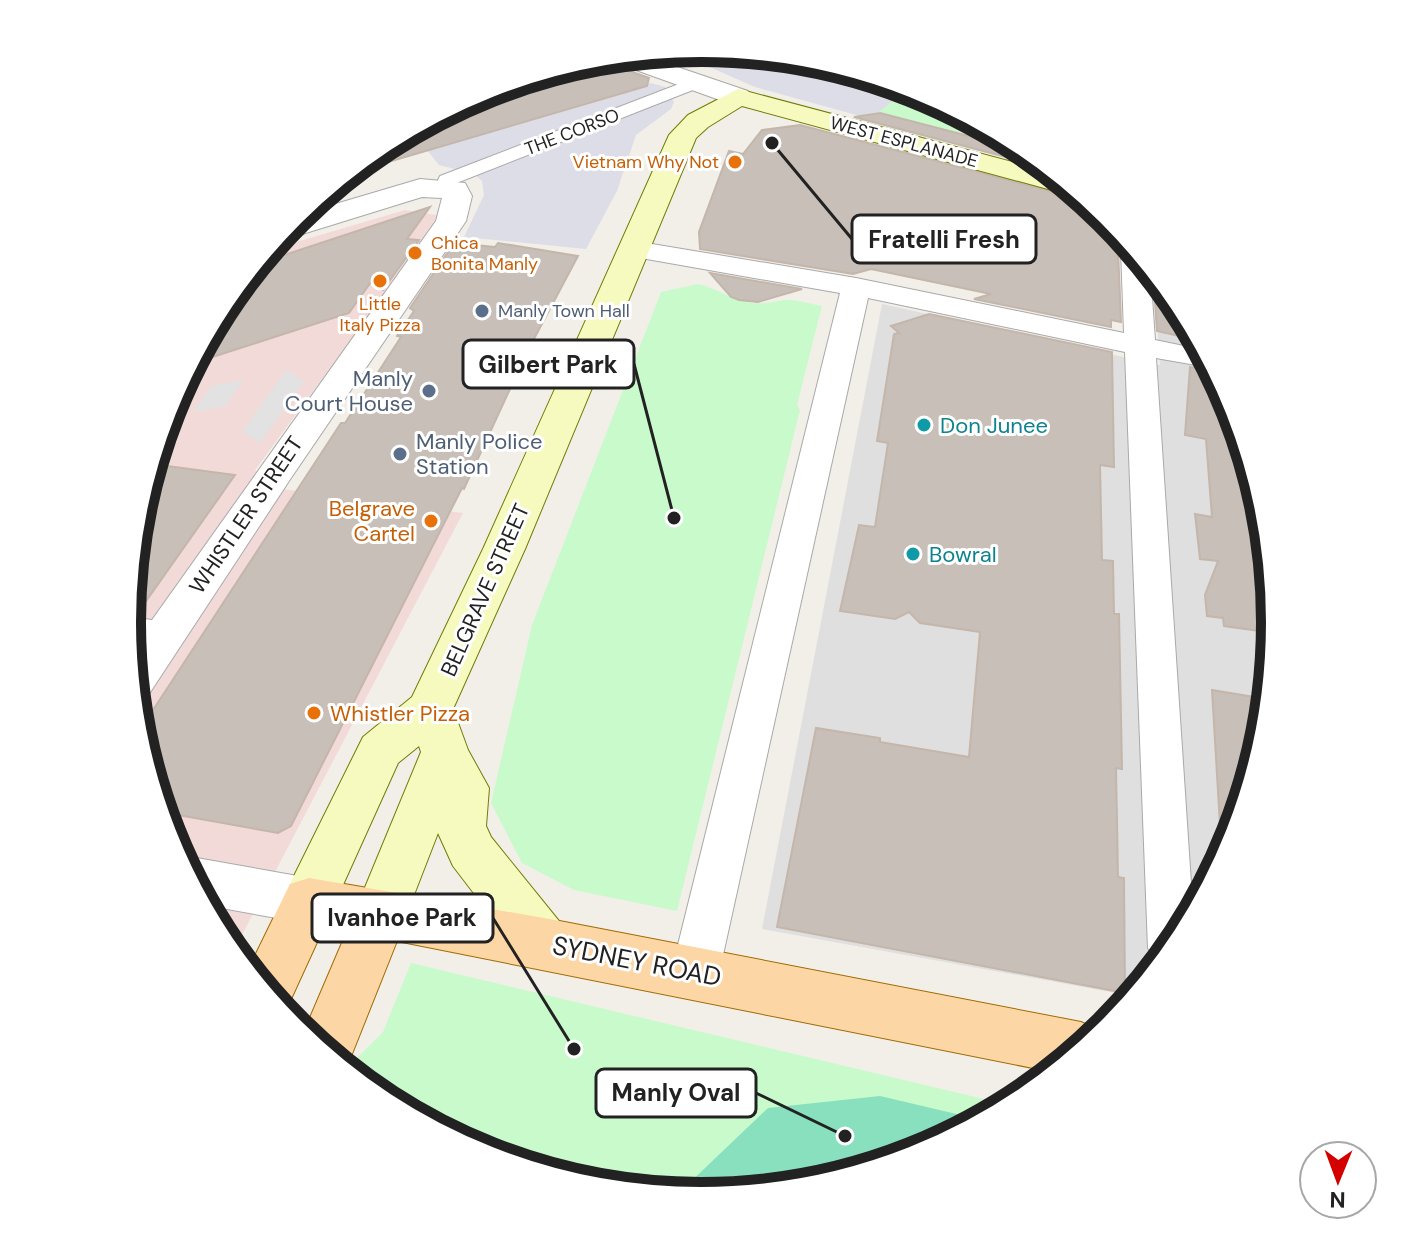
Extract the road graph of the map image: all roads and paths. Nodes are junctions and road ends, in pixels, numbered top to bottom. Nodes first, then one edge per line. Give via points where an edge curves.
1 (646, 65) edge
2 (697, 82) junction
3 (738, 97) junction
4 (1043, 179) edge
5 (450, 184) junction
6 (334, 199) edge
7 (310, 221) edge
8 (634, 249) junction
9 (1137, 271) edge
10 (856, 287) junction
11 (1142, 345) junction
12 (1194, 357) edge
13 (141, 625) edge
14 (168, 630) junction
15 (143, 667) edge
16 (438, 730) junction
17 (206, 883) edge
18 (309, 901) junction
19 (381, 914) junction
20 (1171, 927) edge
21 (544, 943) junction
22 (695, 973) junction
23 (271, 981) edge
24 (329, 1040) edge
25 (1065, 1047) edge

1 - 2 street
2 - 3 street
2 - 5 street, THE CORSO
3 - 4 main road, WEST ESPLANADE
3 - 8 main road, BELGRAVE STREET via 683,135
5 - 6 street, THE CORSO via 432,176 401,179
5 - 7 street, THE CORSO
5 - 14 street, WHISTLER STREET via 457,196 451,221
8 - 10 street
8 - 16 main road, BELGRAVE STREET via 504,549
9 - 11 street
10 - 11 street
10 - 22 street
11 - 12 street
11 - 20 street
13 - 14 lane
14 - 15 street, WHISTLER STREET
16 - 18 main road, BELGRAVE STREET via 380,751
16 - 19 main road, BELGRAVE STREET
16 - 21 main road via 464,788 461,826 471,850
17 - 18 street, SYDNEY ROAD
18 - 19 main road, SYDNEY ROAD
18 - 23 main road, BELGRAVE STREET
19 - 21 main road, SYDNEY ROAD
19 - 24 main road, BELGRAVE STREET
21 - 22 main road, SYDNEY ROAD
22 - 25 main road, SYDNEY ROAD

